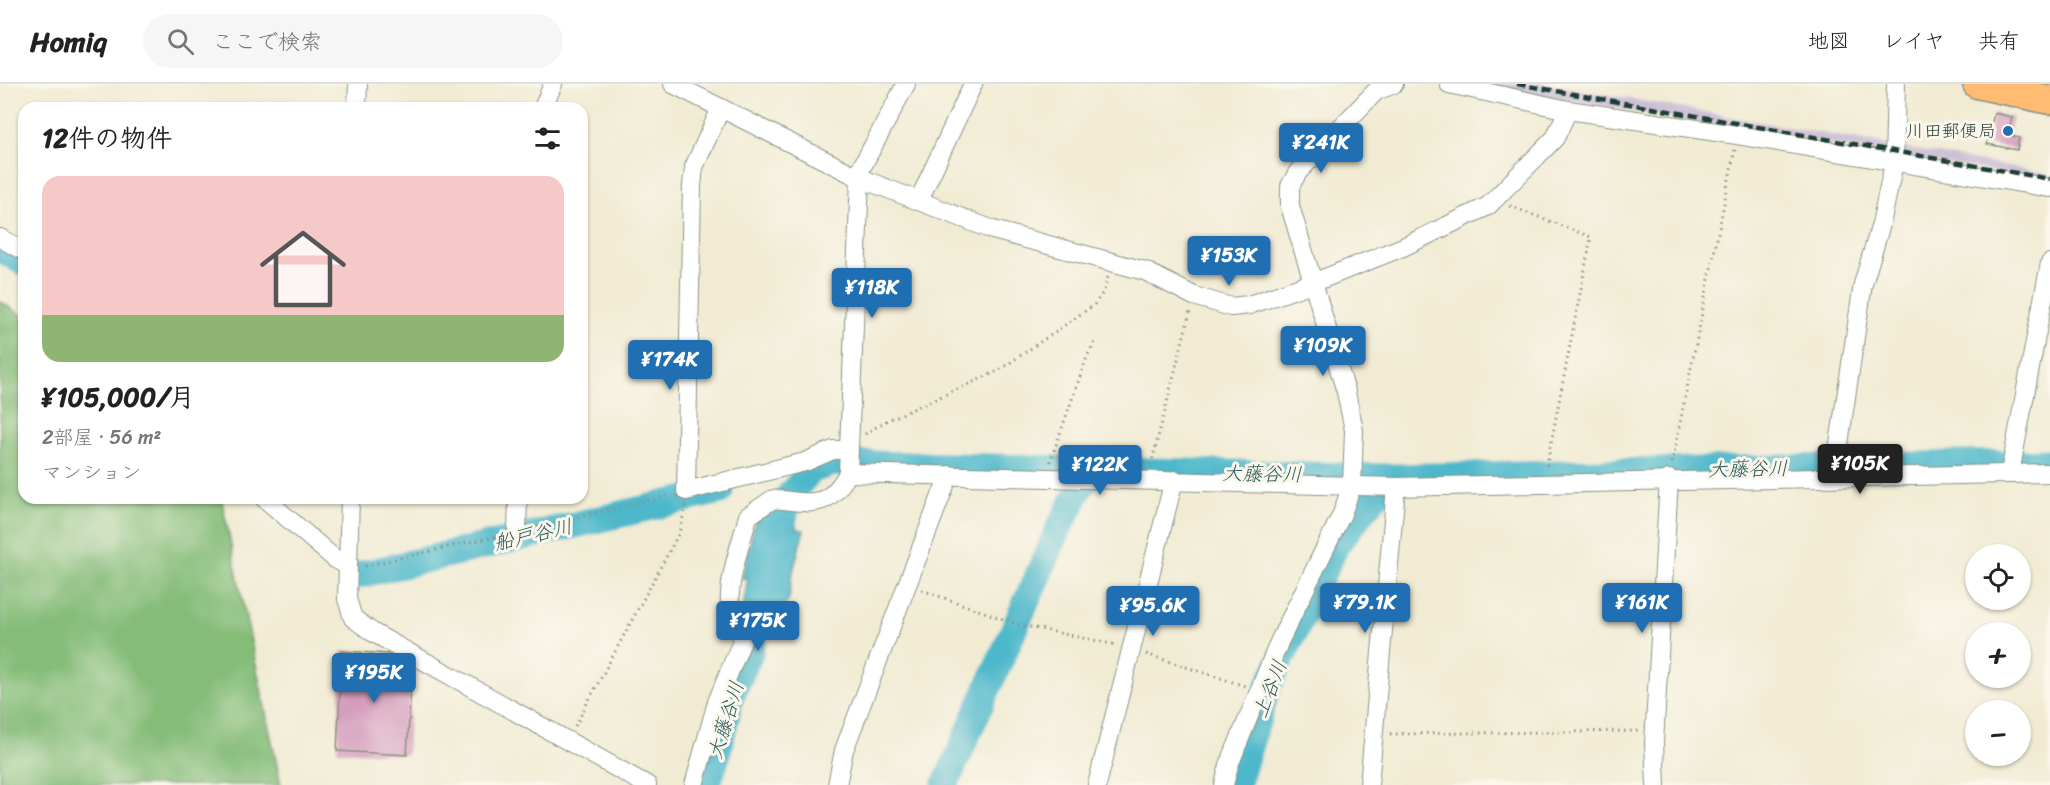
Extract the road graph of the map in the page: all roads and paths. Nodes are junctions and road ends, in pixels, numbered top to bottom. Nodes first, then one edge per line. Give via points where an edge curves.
1 (358, 84) edge
2 (554, 84) edge
3 (673, 84) edge
4 (906, 84) edge
5 (973, 84) edge
6 (1394, 84) edge
7 (1449, 84) edge
8 (1896, 84) edge
9 (1977, 84) edge
10 (2050, 100) edge
11 (357, 102) edge
12 (546, 102) edge
13 (721, 108) junction
14 (1568, 110) junction
15 (1737, 135) junction
16 (1894, 163) junction
17 (858, 177) junction
18 (2050, 188) edge
19 (919, 200) junction
20 (1494, 201) junction
21 (0, 238) edge
22 (18, 248) edge
23 (1113, 262) junction
24 (2050, 263) edge
25 (1315, 282) junction
26 (1194, 296) junction
27 (1096, 340) dead end
28 (848, 462) junction
29 (1050, 463) dead end
30 (1546, 467) dead end
31 (2010, 467) junction
32 (1150, 468) dead end
33 (1835, 469) junction
34 (2050, 472) edge
35 (1670, 473) junction
36 (949, 474) junction
37 (1352, 479) junction
38 (1174, 480) junction
39 (1386, 486) junction
40 (686, 502) dead end
41 (271, 504) edge
42 (350, 504) edge
43 (518, 504) edge
44 (517, 531) dead end
45 (348, 566) junction
46 (907, 585) junction
47 (1020, 625) dead end
48 (1655, 730) junction
49 (1374, 735) junction
50 (567, 740) junction
51 (647, 785) edge
52 (694, 785) edge
53 (837, 785) edge
54 (1097, 785) edge
55 (1224, 785) edge
56 (1369, 785) edge
57 (1656, 785) edge

1 - 11 street
2 - 12 street
3 - 13 street
4 - 17 street
5 - 19 street
6 - 25 street via 1376,92 1298,172 1290,186 1290,207
7 - 14 street
8 - 16 street
9 - 10 highway
13 - 17 street
13 - 28 street via 694,168 692,186 686,491 805,462 833,450
14 - 15 street
14 - 20 street via 1555,138
15 - 16 street
15 - 35 path
16 - 18 street
16 - 33 street via 1863,284
17 - 19 street
17 - 28 street
19 - 23 street via 993,230
20 - 25 street via 1403,247
20 - 30 path via 1591,237
21 - 22 street
23 - 26 street via 1145,272
23 - 28 path via 1104,291 1094,305 998,370 866,433
24 - 31 street
25 - 26 street via 1249,305 1231,307
25 - 37 street via 1352,420
26 - 32 path
27 - 29 path
28 - 36 street
28 - 52 street via 841,486 821,501 773,499 748,516 730,607 742,641 717,702
31 - 33 street
31 - 34 street
33 - 35 street
35 - 39 street
35 - 48 street
36 - 38 street
36 - 46 street
37 - 38 street
37 - 39 street
37 - 55 street via 1342,514 1280,640
38 - 54 street
39 - 49 street
40 - 50 path via 679,533
41 - 45 street
42 - 45 street
43 - 44 street
45 - 50 street via 347,599 353,618
46 - 47 path
46 - 53 street via 844,750
48 - 49 path
48 - 57 street
49 - 56 street
50 - 51 street

